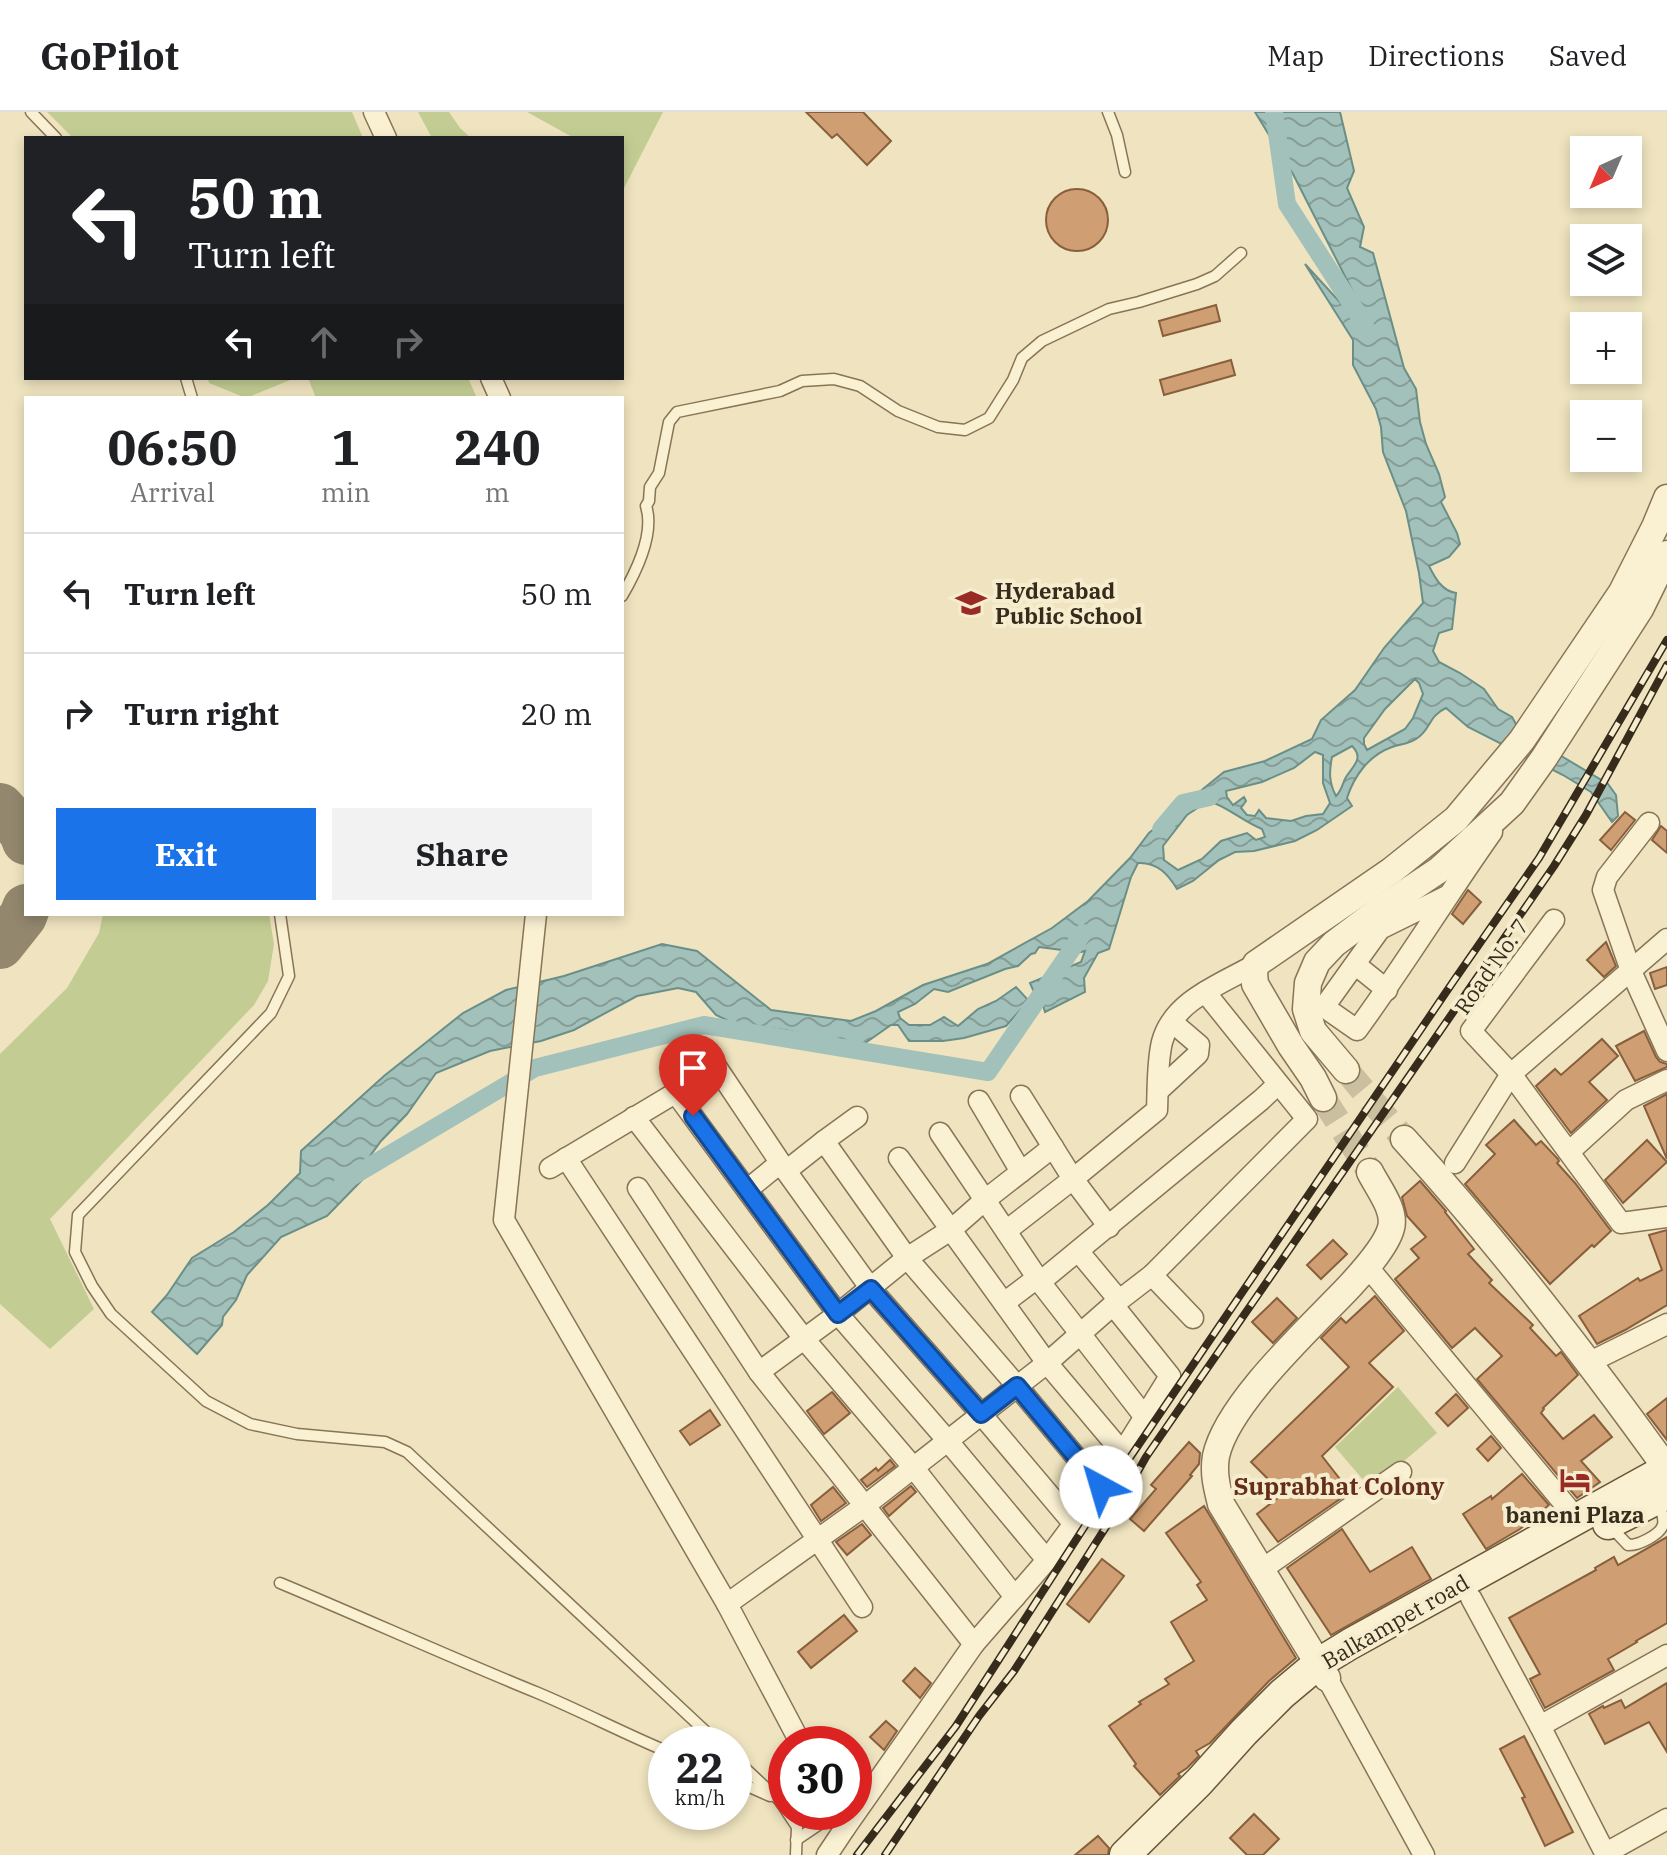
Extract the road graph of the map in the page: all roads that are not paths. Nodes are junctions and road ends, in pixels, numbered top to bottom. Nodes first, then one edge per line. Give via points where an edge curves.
1 (31, 112) edge
2 (374, 112) edge
3 (1108, 112) edge
4 (54, 136) edge
5 (385, 136) edge
6 (1125, 172) dead end
7 (1241, 253) dead end
8 (1667, 498) edge
9 (1660, 550) edge
10 (624, 592) edge
11 (1516, 798) junction
12 (1649, 823) dead end
13 (1447, 896) junction
14 (280, 916) edge
15 (536, 916) edge
16 (1554, 920) dead end
17 (1667, 939) edge
18 (1256, 964) junction
19 (1356, 965) junction
20 (1631, 971) junction
21 (1387, 990) junction
22 (1205, 992) junction
23 (1172, 1022) junction
24 (1667, 1051) edge
25 (1346, 1070) tunnel mouth
26 (1511, 1074) junction
27 (1667, 1080) edge
28 (1278, 1084) junction
29 (1158, 1091) junction
30 (675, 1092) junction
31 (1021, 1096) dead end
32 (1323, 1098) tunnel mouth
33 (979, 1101) dead end
34 (634, 1117) junction
35 (857, 1117) dead end
36 (940, 1133) dead end
37 (1404, 1139) tunnel mouth
38 (824, 1141) junction
39 (1053, 1147) junction
40 (1569, 1152) junction
41 (899, 1158) dead end
42 (1455, 1163) dead end
43 (783, 1167) junction
44 (1021, 1172) junction
45 (1370, 1172) tunnel mouth
46 (1073, 1179) junction
47 (638, 1188) dead end
48 (747, 1190) junction
49 (985, 1200) junction
50 (1667, 1217) edge
51 (1109, 1227) junction
52 (952, 1229) junction
53 (1006, 1231) junction
54 (1079, 1252) junction
55 (907, 1258) junction
56 (1367, 1266) junction
57 (1152, 1275) junction
58 (1039, 1280) junction
59 (871, 1289) junction
60 (1004, 1303) junction
61 (1113, 1305) junction
62 (838, 1314) junction
63 (1193, 1318) dead end
64 (1667, 1324) edge
65 (1081, 1334) junction
66 (805, 1340) junction
67 (1590, 1362) junction
68 (1047, 1363) junction
69 (759, 1372) junction
70 (1017, 1386) junction
71 (981, 1414) junction
72 (1144, 1416) junction
73 (947, 1440) junction
74 (1122, 1452) junction
75 (913, 1467) junction
76 (1667, 1469) edge
77 (1401, 1472) dead end
78 (1101, 1487) junction
79 (1662, 1497) edge
80 (863, 1507) junction
81 (1577, 1519) junction
82 (1073, 1523) junction
83 (816, 1540) junction
84 (1047, 1560) junction
85 (1261, 1570) junction
86 (280, 1583) dead end
87 (1015, 1597) junction
88 (1471, 1598) junction
89 (727, 1604) junction
90 (862, 1607) dead end
91 (974, 1644) junction
92 (1667, 1655) edge
93 (1323, 1670) junction
94 (700, 1726) edge
95 (791, 1726) edge
96 (1540, 1726) junction
97 (648, 1743) edge
98 (752, 1775) edge
99 (872, 1775) edge
100 (768, 1790) edge
101 (1667, 1819) edge
102 (797, 1830) edge
103 (816, 1830) edge
104 (835, 1830) edge
105 (796, 1840) junction
106 (1606, 1854) edge
107 (796, 1855) edge
108 (827, 1855) edge
109 (1125, 1855) edge
110 (1147, 1855) edge
111 (1424, 1855) edge

1 - 4 lane
2 - 5 street
3 - 6 lane
7 - 10 lane via 1197,284 1109,309 1042,341 1022,358 989,418 965,430 924,422 860,386 834,379 802,381 780,391 677,412 669,422 659,473 650,487 642,555
8 - 9 street
9 - 11 street via 1640,609
9 - 18 street via 1622,592 1522,740 1456,819
11 - 13 street
11 - 25 street via 1439,870 1334,944 1317,962 1306,1009 1313,1031
12 - 20 street via 1603,884
13 - 19 street via 1380,929
13 - 21 street
14 - 94 lane via 289,976 271,1013 78,1215 75,1252 92,1286 111,1314 206,1401 228,1413 285,1432 385,1442 407,1452
15 - 89 street via 504,1220
16 - 26 street, Road No. 7 via 1471,1031
17 - 20 street
18 - 22 street
18 - 32 street via 1255,984
19 - 21 street
19 - 21 street via 1324,1007 1357,1030
20 - 24 street
20 - 26 street
22 - 23 street
22 - 28 street
23 - 29 street via 1162,1040
23 - 29 street via 1199,1045 1198,1054
26 - 40 street
26 - 42 street
27 - 40 street via 1626,1100
28 - 51 street
28 - 57 street via 1307,1119
29 - 46 street via 1157,1110
30 - 34 street
30 - 43 street via 717,1068
30 - 48 street
31 - 39 street
33 - 44 street
34 - 66 street
34 - 83 street via 558,1163
35 - 38 street
36 - 49 street
37 - 67 street
38 - 43 street
38 - 55 street
39 - 44 street
39 - 46 street
40 - 50 street via 1621,1223
41 - 52 street
43 - 48 street
43 - 59 street
44 - 49 street
45 - 56 street via 1392,1214 1391,1229
46 - 51 street
46 - 53 street
47 - 69 street
48 - 62 street
49 - 52 street
49 - 53 street
51 - 54 street
52 - 55 street
52 - 60 street
53 - 58 street
54 - 58 street
54 - 61 street via 1118,1299
55 - 59 street
55 - 70 street
56 - 81 street
56 - 85 street via 1260,1381 1226,1428 1216,1456 1214,1480 1221,1504
57 - 61 street
57 - 63 street
58 - 60 street
58 - 65 street
59 - 62 street
59 - 71 street
60 - 68 street
61 - 65 street
61 - 72 street via 1170,1376
62 - 66 street
62 - 73 street
64 - 67 street
65 - 68 street
65 - 72 street
66 - 69 street
66 - 75 street
67 - 76 street
68 - 70 street
68 - 74 street
69 - 80 street
70 - 71 street
70 - 78 street
71 - 73 street
71 - 82 street
72 - 74 street
73 - 75 street
73 - 84 street
74 - 78 street
75 - 80 street
75 - 87 street
76 - 81 main road, Balkampet road
77 - 85 street
78 - 82 street
79 - 88 main road, Balkampet road
80 - 83 street
80 - 91 street
81 - 93 main road, Balkampet road via 1362,1636
82 - 84 street
83 - 89 street
83 - 90 street
84 - 87 street
85 - 93 street
86 - 97 lane
87 - 91 street
88 - 93 main road, Balkampet road
88 - 96 street
89 - 95 street
91 - 99 street
92 - 96 street
93 - 109 main road, Balkampet road via 1282,1694
93 - 110 main road, Balkampet road via 1210,1796
93 - 111 street
96 - 106 street
98 - 100 lane
101 - 106 street
102 - 105 lane
103 - 105 lane
104 - 108 street
105 - 107 lane

